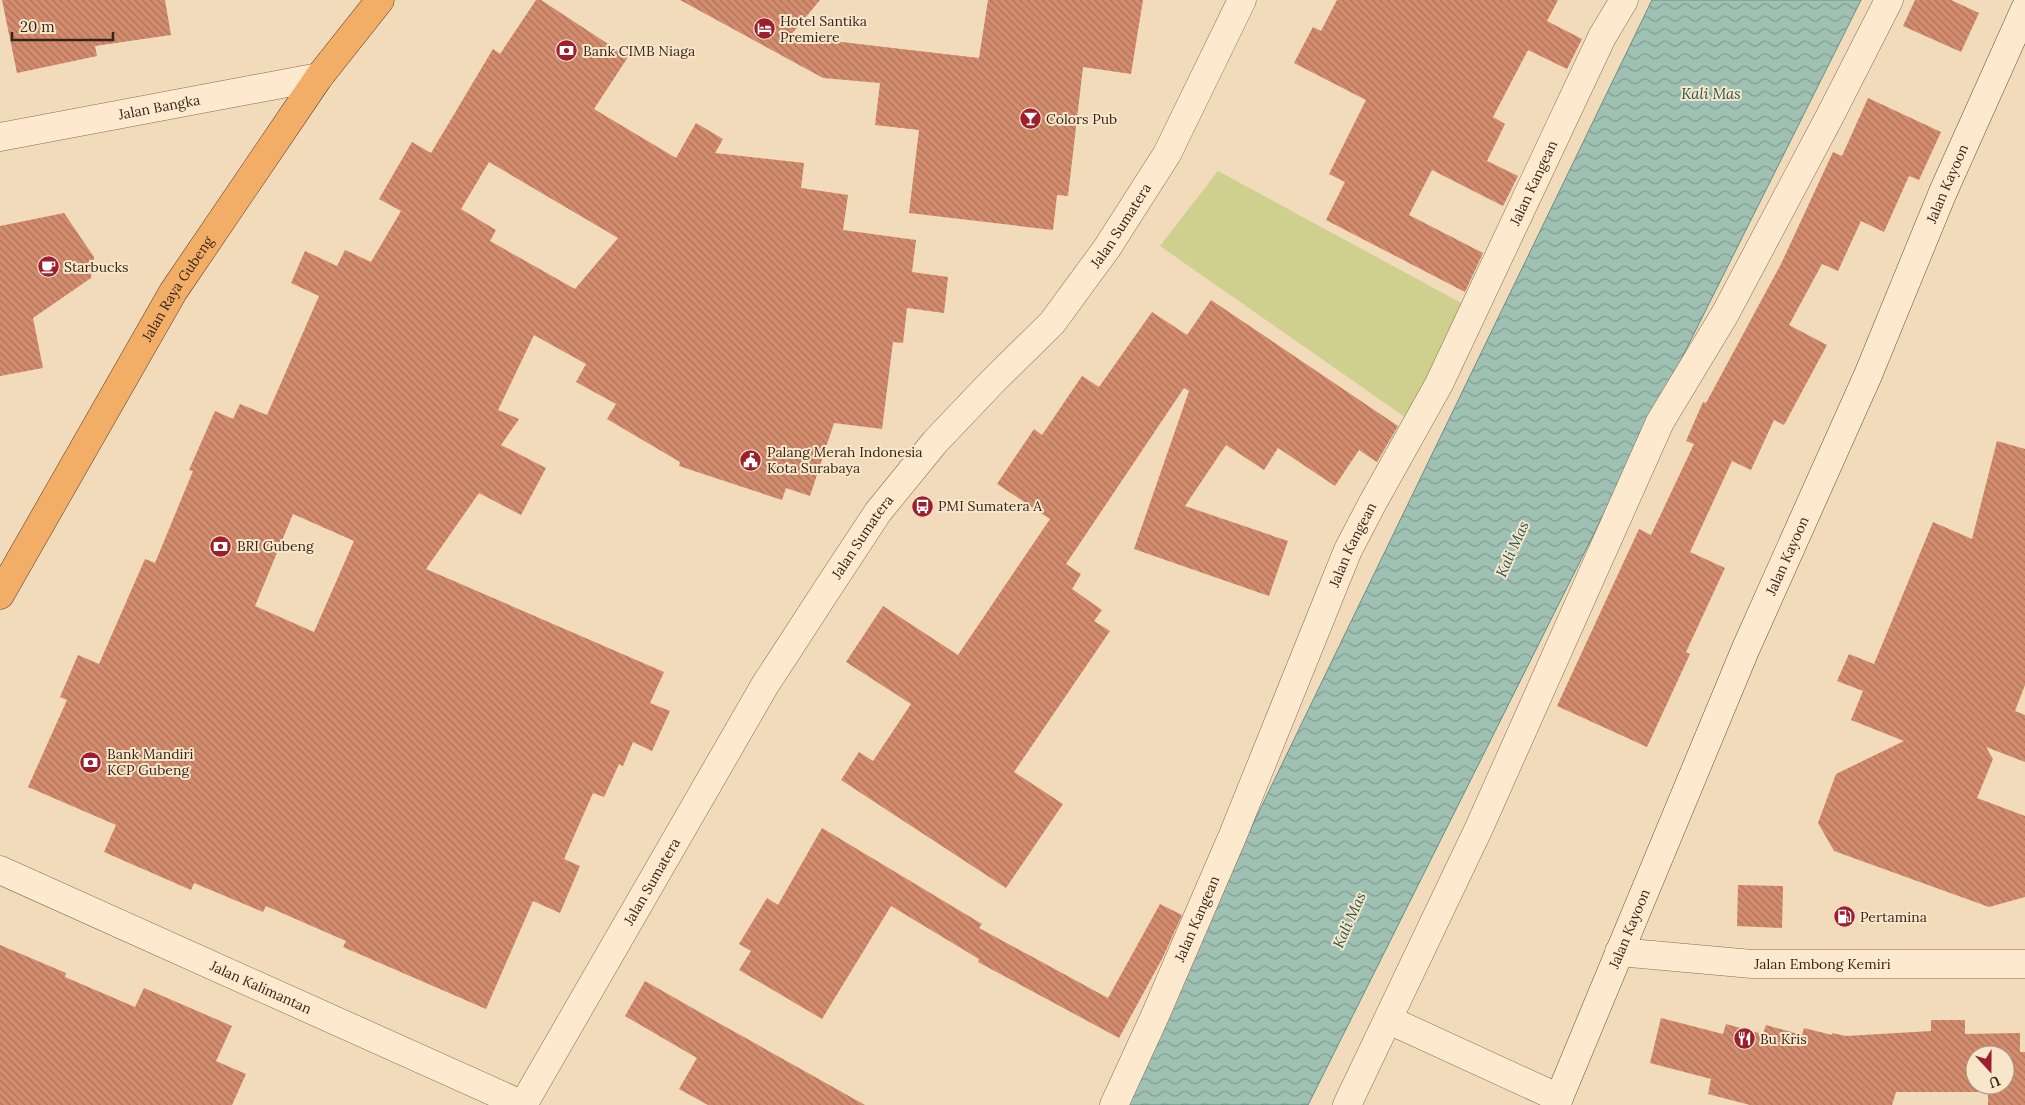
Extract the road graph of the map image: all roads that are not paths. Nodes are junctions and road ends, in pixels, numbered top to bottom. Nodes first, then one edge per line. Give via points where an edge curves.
1 (380, 0) edge
2 (1242, 0) edge
3 (1624, 0) edge
4 (1889, 0) edge
5 (2025, 9) edge
6 (319, 78) junction
7 (0, 137) edge
8 (0, 595) edge
9 (0, 870) edge
10 (1619, 952) junction
11 (2025, 964) edge
12 (1389, 1020) junction
13 (1558, 1102) edge
14 (523, 1105) edge
15 (1114, 1105) edge
16 (1347, 1105) edge

1 - 6 highway, Jalan Raya Gubeng
2 - 14 street, Jalan Sumatera via 1167,154 1107,248 1052,323 934,442 878,512 828,588 766,685
3 - 15 street, Jalan Kangean via 1602,37 1439,384 1348,550 1233,835
4 - 12 street via 1730,305 1660,422 1479,828
5 - 10 street, Jalan Kayoon via 1943,192 1868,375 1746,648
6 - 7 street, Jalan Bangka
6 - 8 highway, Jalan Raya Gubeng via 173,292
9 - 14 street, Jalan Kalimantan
10 - 11 street, Jalan Embong Kemiri via 1752,964
10 - 13 street, Jalan Kayoon
12 - 13 street
12 - 16 street

